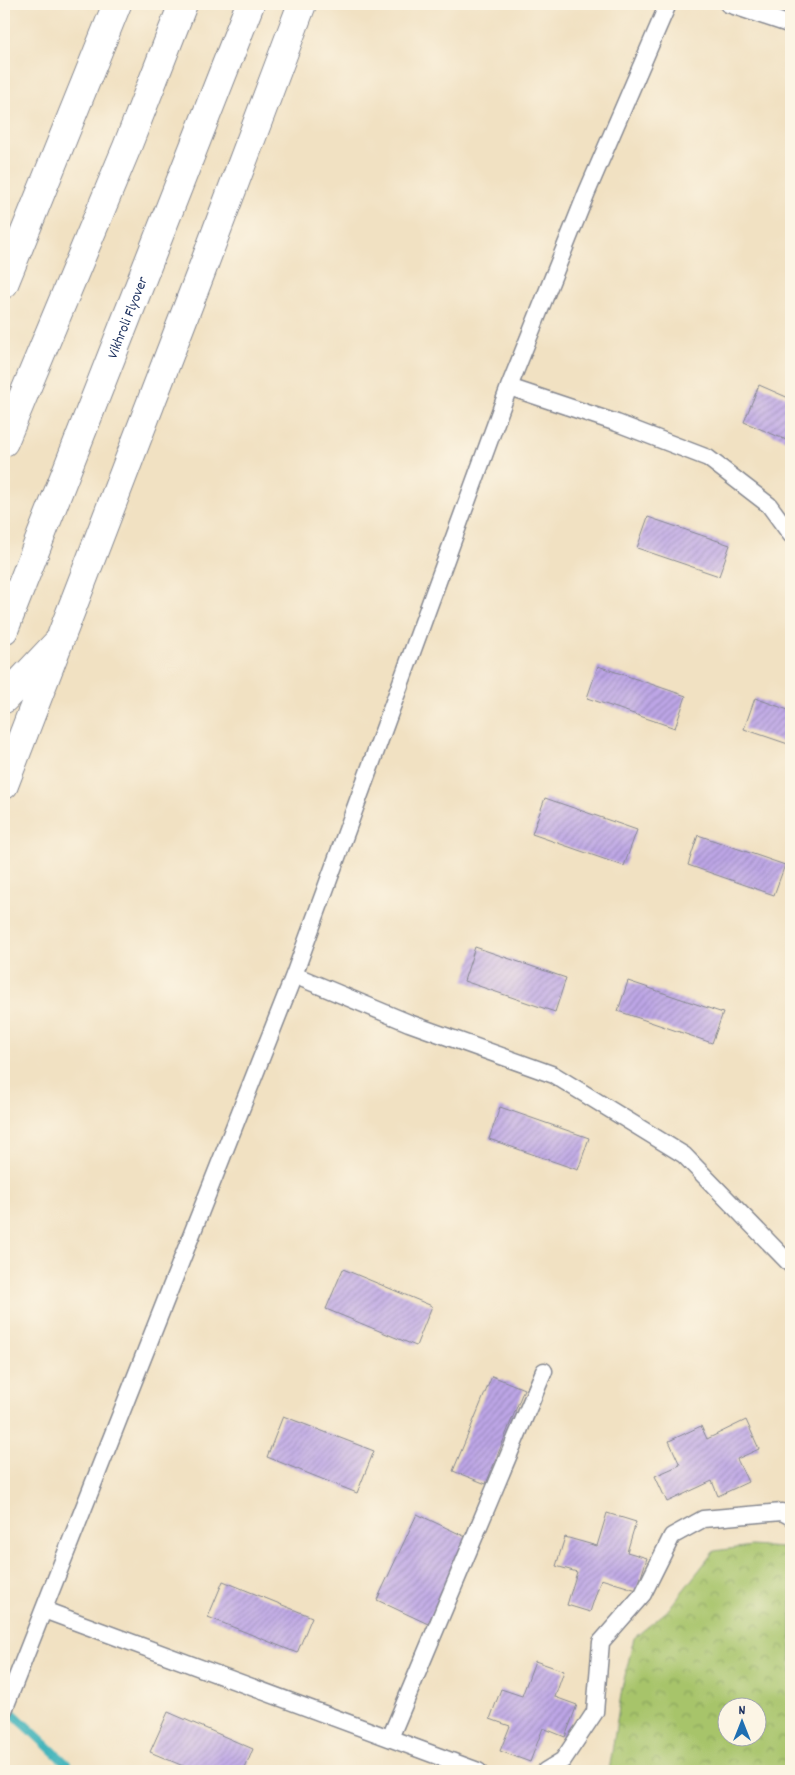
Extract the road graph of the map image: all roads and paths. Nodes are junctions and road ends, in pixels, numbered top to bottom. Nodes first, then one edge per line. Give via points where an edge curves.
1 (117, 4) edge
2 (183, 4) edge
3 (250, 4) edge
4 (302, 4) edge
5 (668, 4) edge
6 (728, 4) edge
7 (791, 25) edge
8 (4, 284) edge
9 (509, 387) junction
10 (4, 442) edge
11 (791, 535) edge
12 (4, 630) edge
13 (59, 641) junction
14 (4, 699) edge
15 (4, 785) edge
16 (294, 974) junction
17 (791, 1265) edge
18 (544, 1371) dead end
19 (791, 1517) edge
20 (44, 1610) junction
21 (4, 1710) edge
22 (390, 1738) junction
23 (478, 1771) edge
24 (545, 1771) edge

1 - 8 main road
2 - 10 main road
3 - 12 main road, Vikhroli Flyover
4 - 13 main road
5 - 9 lane via 587,192
6 - 7 lane
9 - 11 lane via 708,458 769,505
9 - 16 lane
13 - 14 main road
13 - 15 main road
16 - 17 lane via 409,1023 554,1075 684,1155
16 - 20 lane
18 - 22 lane
19 - 24 lane via 782,1512 703,1519 672,1536 643,1594 602,1642 595,1712 563,1760
20 - 21 lane
20 - 22 lane
22 - 23 lane

